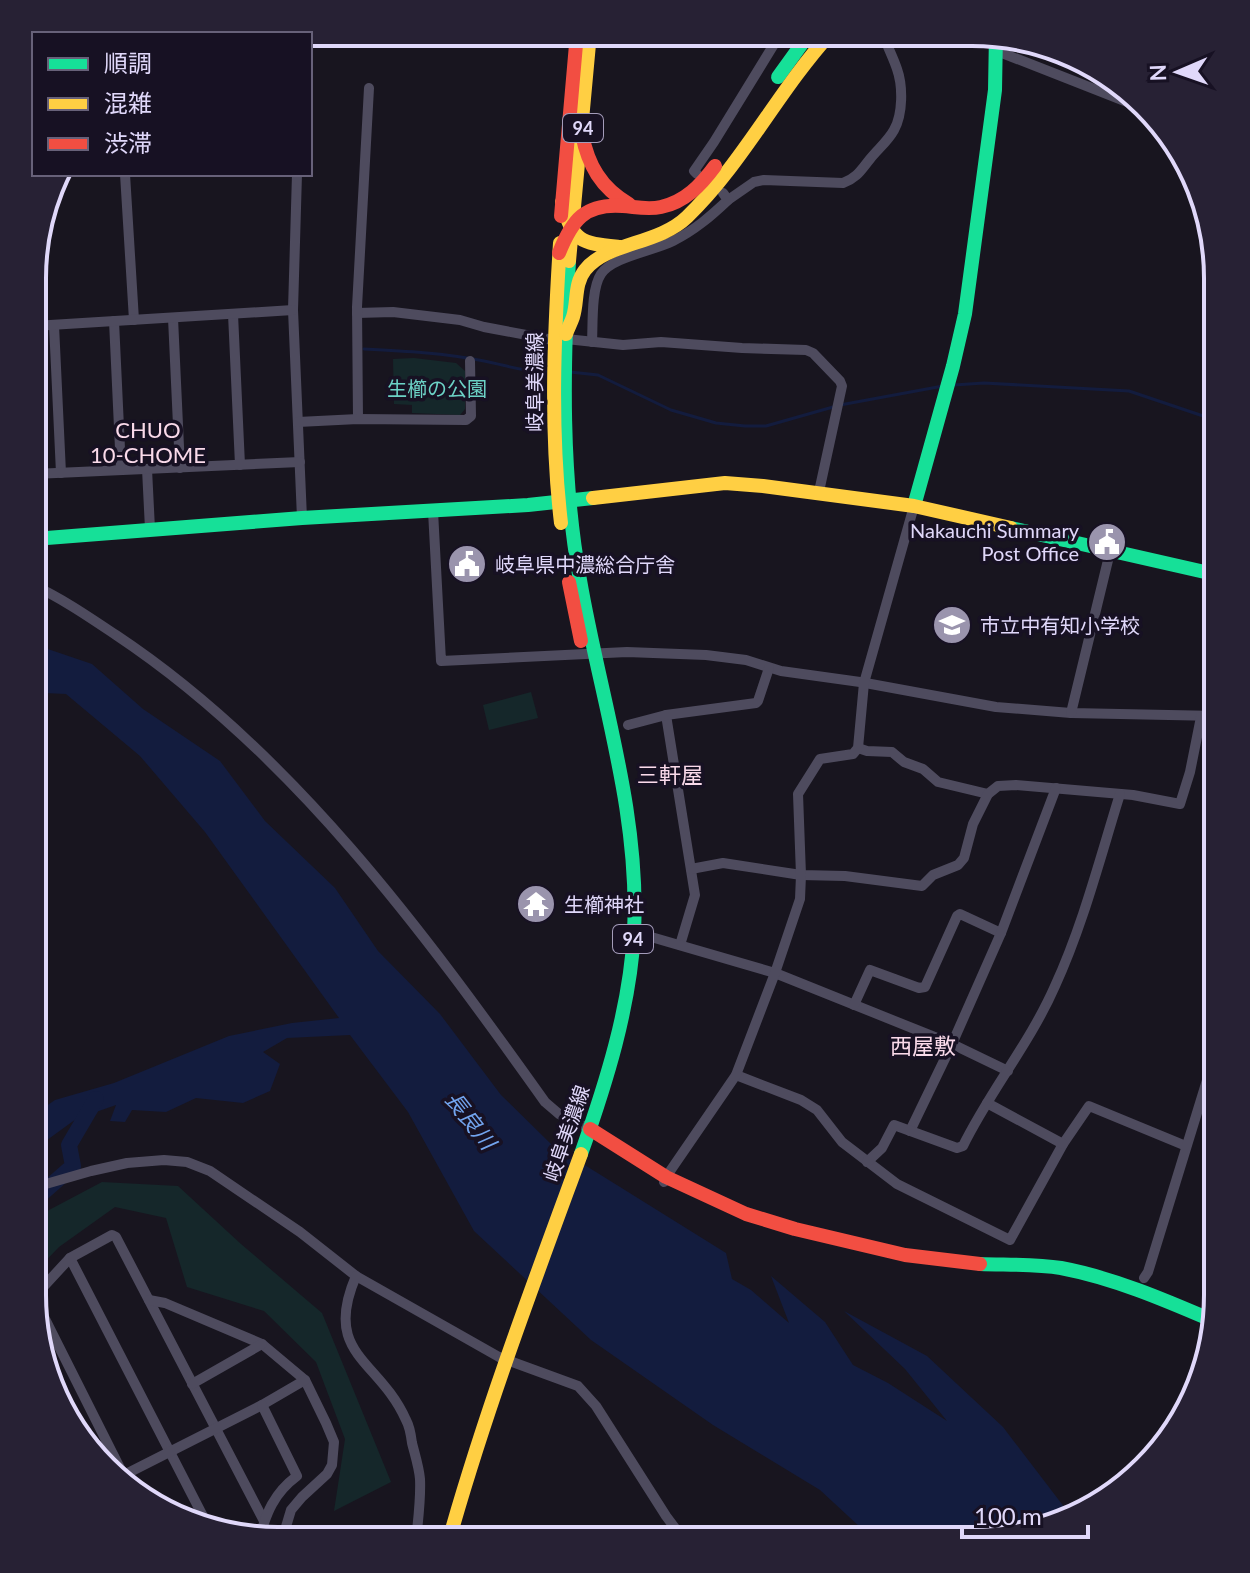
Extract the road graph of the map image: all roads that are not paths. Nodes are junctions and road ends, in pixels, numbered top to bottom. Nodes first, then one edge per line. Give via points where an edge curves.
1 (576, 46) edge
2 (589, 46) edge
3 (773, 46) edge
4 (802, 46) edge
5 (811, 46) edge
6 (817, 46) edge
7 (888, 46) edge
8 (996, 48) edge
9 (999, 48) edge
10 (791, 69) junction
11 (369, 88) dead end
12 (1119, 99) edge
13 (582, 134) junction
14 (697, 174) dead end
15 (125, 176) edge
16 (297, 176) edge
17 (562, 202) junction
18 (641, 208) junction
19 (572, 224) junction
20 (631, 246) junction
21 (559, 253) junction
22 (293, 310) junction
23 (357, 313) junction
24 (233, 314) junction
25 (173, 318) junction
26 (134, 320) junction
27 (114, 321) junction
28 (46, 325) edge
29 (54, 325) junction
30 (562, 338) junction
31 (592, 342) junction
32 (470, 361) dead end
33 (358, 419) junction
34 (298, 422) junction
35 (300, 462) junction
36 (240, 465) junction
37 (180, 468) junction
38 (147, 469) junction
39 (121, 470) junction
40 (61, 473) junction
41 (46, 474) edge
42 (817, 493) junction
43 (564, 501) junction
44 (914, 506) junction
45 (433, 511) junction
46 (302, 518) junction
47 (150, 529) junction
48 (46, 538) edge
49 (1110, 552) junction
50 (1204, 572) edge
51 (46, 591) edge
52 (589, 653) junction
53 (769, 668) junction
54 (864, 683) junction
55 (1071, 713) junction
56 (666, 715) junction
57 (1201, 717) junction
58 (1204, 717) edge
59 (628, 725) dead end
60 (858, 748) junction
61 (1056, 788) junction
62 (988, 794) junction
63 (1120, 794) junction
64 (691, 869) junction
65 (801, 875) junction
66 (634, 932) junction
67 (1001, 933) junction
68 (680, 945) junction
69 (775, 973) junction
70 (854, 1005) junction
71 (952, 1044) junction
72 (1008, 1071) junction
73 (736, 1075) junction
74 (1204, 1090) edge
75 (987, 1103) junction
76 (590, 1129) junction
77 (910, 1131) junction
78 (1063, 1144) junction
79 (1186, 1146) junction
80 (867, 1162) junction
81 (665, 1180) junction
82 (46, 1184) edge
83 (70, 1258) junction
84 (356, 1276) junction
85 (1144, 1278) dead end
86 (46, 1283) edge
87 (149, 1300) junction
88 (1203, 1317) edge
89 (48, 1328) edge
90 (262, 1344) junction
91 (507, 1360) junction
92 (305, 1380) junction
93 (192, 1384) junction
94 (262, 1405) junction
95 (215, 1428) junction
96 (170, 1451) junction
97 (113, 1458) edge
98 (129, 1472) edge
99 (202, 1513) edge
100 (264, 1521) junction
101 (262, 1527) edge
102 (286, 1527) edge
103 (417, 1527) edge
104 (453, 1527) edge
105 (674, 1527) edge

1 - 17 main road, 岐阜美濃線 / 94
2 - 13 main road, 岐阜美濃線 / 94
3 - 14 street via 694,171
4 - 10 main road
5 - 10 main road
6 - 10 main road
7 - 31 street via 898,70 900,111 896,128 861,172 843,183 754,182 726,197 699,226 674,241 609,266 596,287
8 - 44 main road via 965,314
9 - 12 street
10 - 18 main road via 696,190 662,207
10 - 20 main road via 720,181 696,209 669,231
11 - 23 street
13 - 18 main road via 590,165 605,188
13 - 19 main road, 岐阜美濃線 / 94
15 - 26 street
16 - 22 street
17 - 19 main road
17 - 21 main road, 岐阜美濃線 / 94
18 - 19 main road via 589,209
19 - 20 main road via 573,232 588,244
19 - 21 main road
19 - 30 main road, 岐阜美濃線 / 94
20 - 30 main road via 584,272
21 - 30 main road, 岐阜美濃線 / 94
22 - 24 street
22 - 34 street
23 - 30 street via 460,320
23 - 33 street
24 - 25 street
24 - 36 street
25 - 26 street
25 - 37 street
26 - 27 street
27 - 29 street
27 - 39 street
28 - 29 street
29 - 40 street
30 - 31 street
30 - 43 main road, 岐阜美濃線 / 94 via 553,413
31 - 42 street via 813,353 842,386
32 - 33 street via 471,416 466,420
33 - 34 street
34 - 35 street
35 - 36 street
35 - 46 street
36 - 37 street
37 - 38 street
38 - 39 street
38 - 47 street
39 - 40 street
40 - 41 street
42 - 43 main road via 725,483
42 - 44 main road
43 - 45 main road
43 - 52 main road, 岐阜美濃線 / 94 via 573,609
44 - 49 main road
44 - 54 street
45 - 46 main road
45 - 52 street via 441,661
46 - 47 main road
47 - 48 main road
49 - 50 main road
49 - 55 street
51 - 76 street via 166,670 264,756 436,950 545,1102
52 - 53 street via 706,655
52 - 66 main road, 岐阜美濃線 / 94 via 591,676 612,725 627,808
53 - 54 street
53 - 56 street via 756,703
54 - 55 street via 996,707
54 - 60 street
55 - 57 street
56 - 59 street
56 - 64 street
57 - 58 street
57 - 63 street via 1180,804
60 - 62 street via 892,752 938,782
60 - 65 street via 853,754 820,759 798,794
61 - 62 street via 998,786
61 - 63 street
61 - 67 street
62 - 65 street via 964,858 922,886
63 - 72 street via 1056,985
64 - 65 street via 723,863
64 - 68 street via 695,895
65 - 69 street via 798,907
66 - 68 street
66 - 76 main road, 岐阜美濃線 / 94 via 627,993
67 - 70 street via 960,914 925,987 870,970
67 - 71 street
68 - 69 street
69 - 70 street
69 - 73 street
70 - 71 street
71 - 72 street
71 - 77 street
72 - 75 street
73 - 80 street via 817,1110 842,1142
73 - 81 street
74 - 79 street
75 - 77 street via 963,1146
75 - 78 street
76 - 81 main road
76 - 91 main road, 岐阜美濃線 / 94
77 - 80 street via 894,1125
78 - 79 street via 1089,1106
78 - 80 street via 1010,1240 897,1184
79 - 85 street
81 - 88 main road via 794,1229 905,1255 1059,1268
82 - 84 street via 127,1163 187,1162 210,1171
83 - 86 street
83 - 87 street via 116,1237
83 - 96 street
84 - 91 street
84 - 103 street via 346,1302 347,1336 408,1422 420,1479
87 - 90 street
87 - 93 street
89 - 97 street
90 - 92 street
90 - 93 street
91 - 104 main road, 岐阜美濃線 / 94
91 - 105 street via 578,1386
92 - 94 street
92 - 102 street via 334,1442 334,1456 327,1474 291,1510
93 - 95 street
94 - 95 street
94 - 100 street via 297,1476 277,1493
95 - 96 street
95 - 100 street
96 - 98 street
96 - 99 street
100 - 101 street

